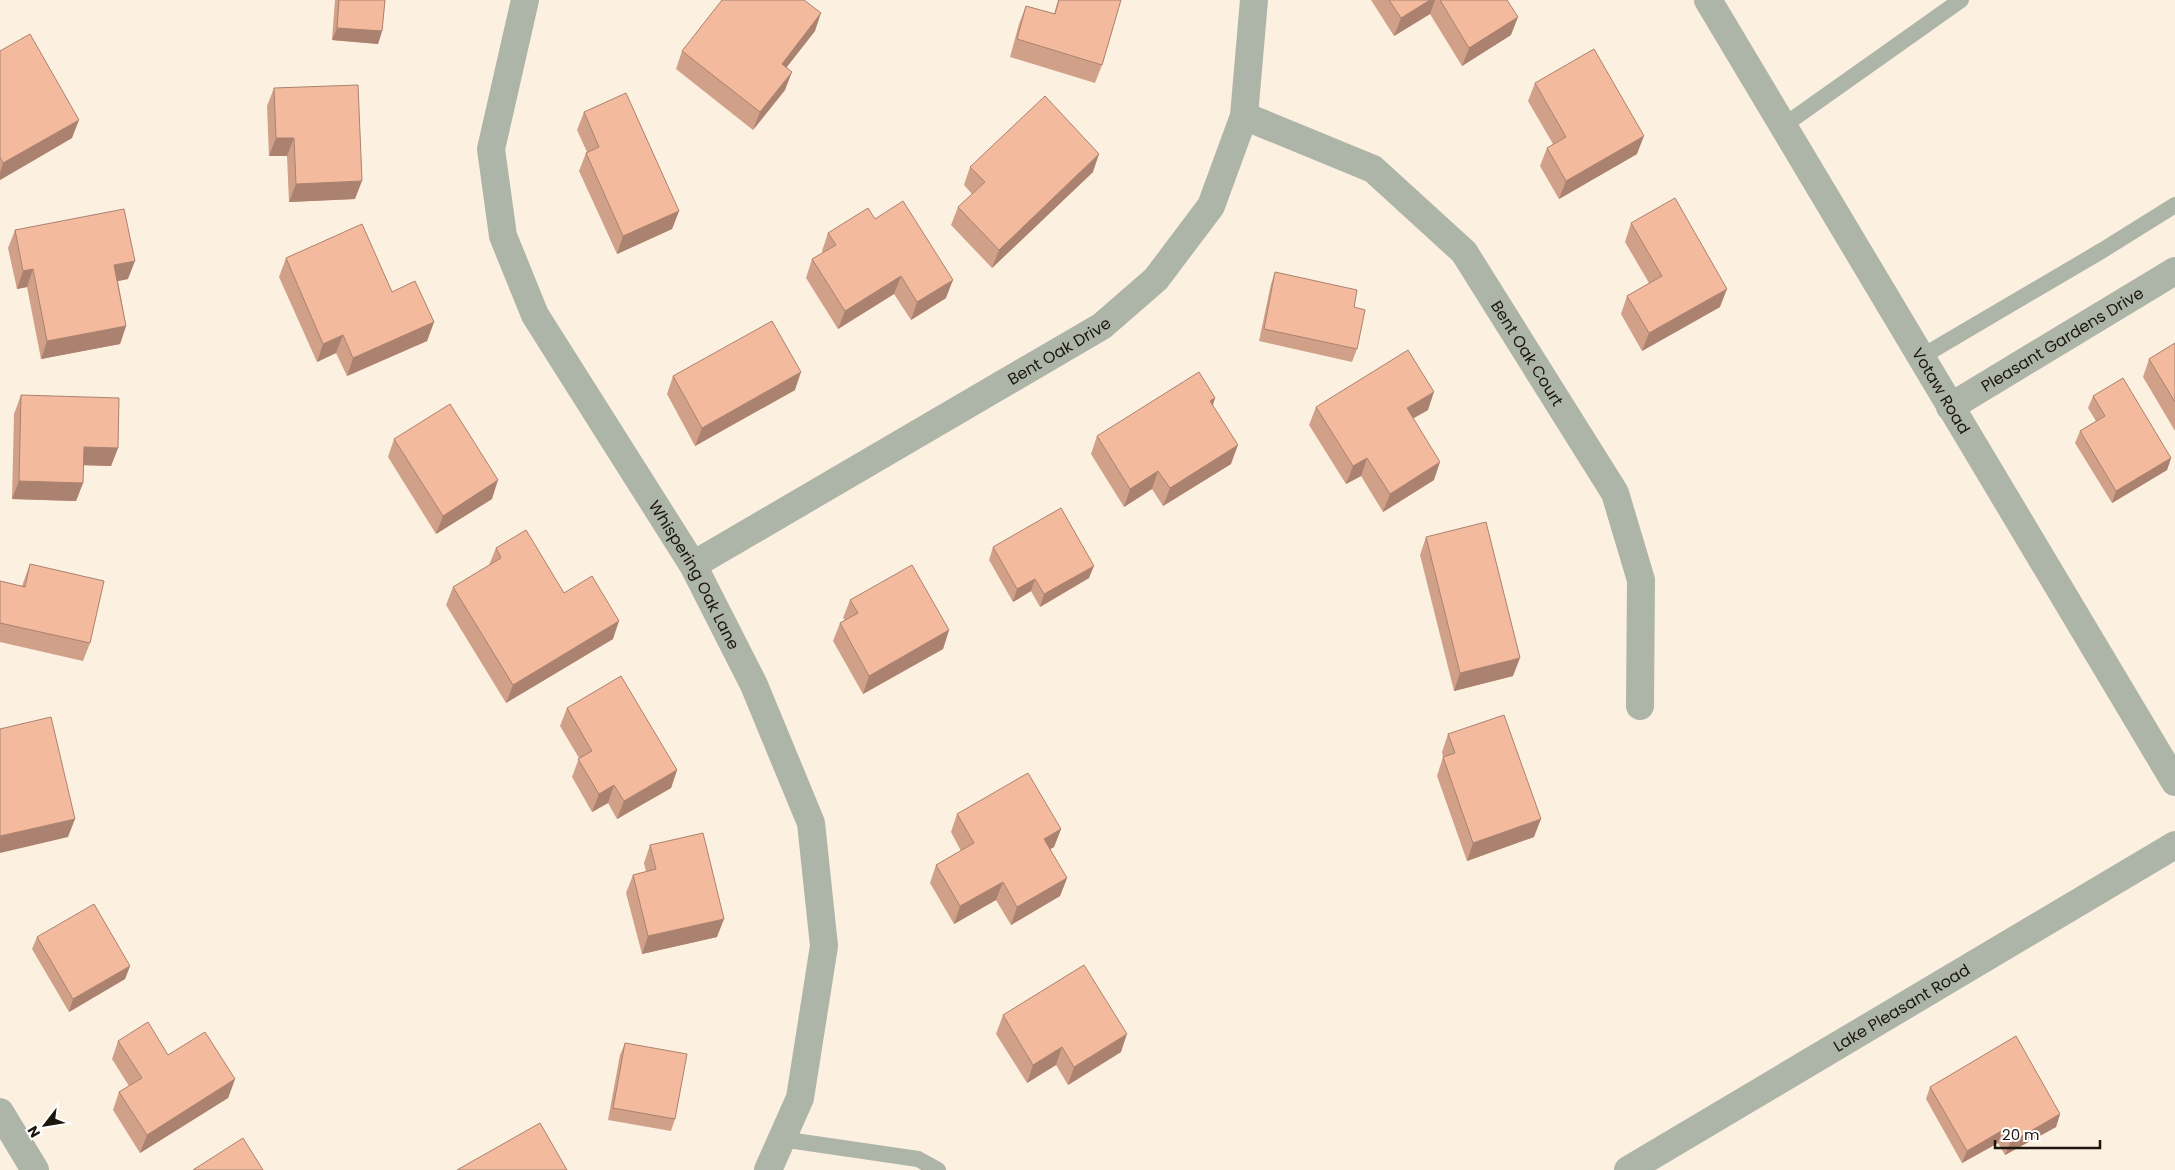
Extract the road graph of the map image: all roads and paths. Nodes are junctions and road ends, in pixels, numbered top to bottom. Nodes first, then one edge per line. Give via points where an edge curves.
1 (525, 0) edge
2 (1254, 0) edge
3 (1708, 0) edge
4 (1961, 0) edge
5 (1244, 116) junction
6 (1783, 126) junction
7 (2175, 205) edge
8 (2175, 272) edge
9 (1920, 357) junction
10 (1950, 407) junction
11 (693, 566) junction
12 (1640, 706) dead end
13 (2175, 782) edge
14 (2175, 845) edge
15 (0, 1112) edge
16 (781, 1139) junction
17 (35, 1170) edge
18 (768, 1170) edge
19 (938, 1170) edge
20 (1628, 1170) edge

1 - 11 street, Whispering Oak Lane via 491,149 503,236 535,315
2 - 5 street, Bent Oak Drive
3 - 6 street, Votaw Road
4 - 6 lane
5 - 11 street, Bent Oak Drive via 1211,206 1156,279 1102,326
5 - 12 street, Bent Oak Court via 1373,169 1464,252 1615,493 1642,580
6 - 9 street, Votaw Road
7 - 9 lane
8 - 10 street, Pleasant Gardens Drive
9 - 10 street, Votaw Road
10 - 13 street, Votaw Road
11 - 16 street, Whispering Oak Lane via 754,685 812,823 824,946 800,1098
14 - 20 street, Lake Pleasant Road
15 - 17 street
16 - 18 street, Whispering Oak Lane
16 - 19 lane via 918,1159

